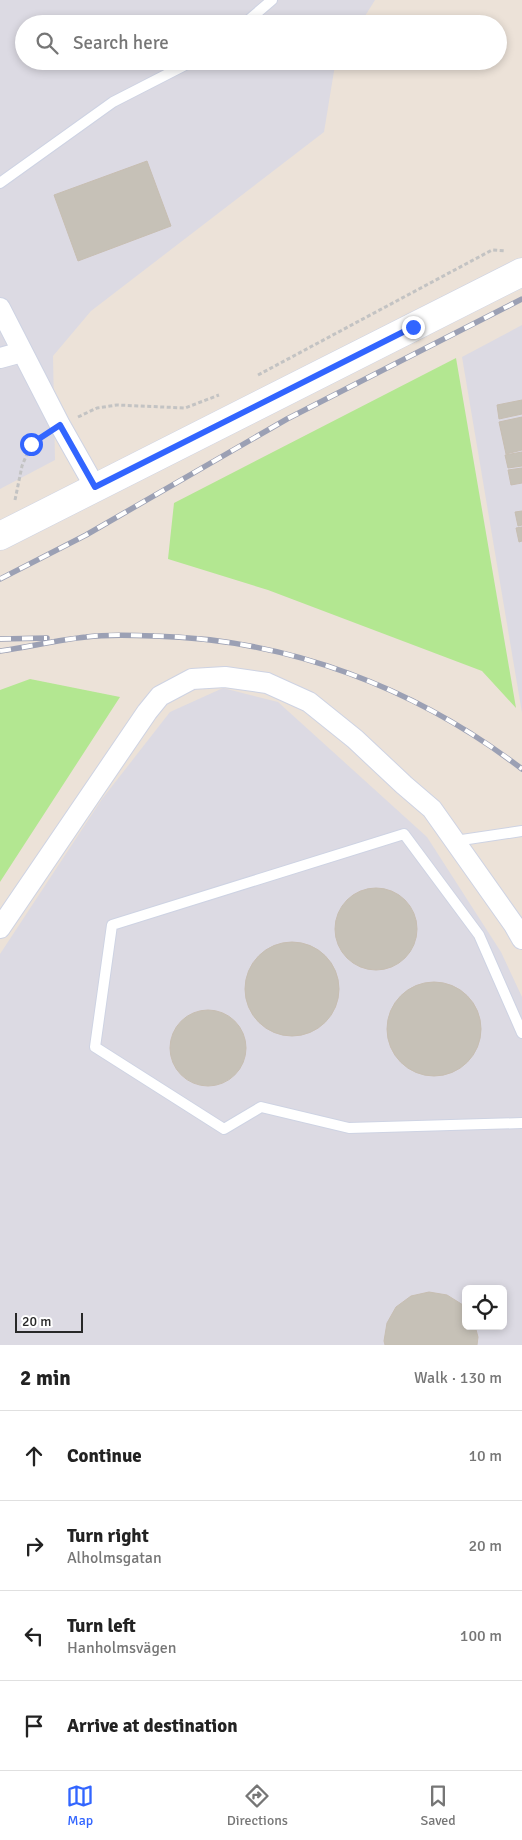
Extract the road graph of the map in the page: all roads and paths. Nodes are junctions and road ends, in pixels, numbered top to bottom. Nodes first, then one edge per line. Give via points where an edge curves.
1 (272, 0) edge
2 (254, 15) edge
3 (175, 70) edge
4 (0, 183) edge
5 (518, 261) edge
6 (0, 308) edge
7 (22, 352) junction
8 (0, 358) edge
9 (251, 379) dead end
10 (225, 392) dead end
11 (60, 425) junction
12 (95, 487) junction
13 (12, 504) dead end
14 (0, 536) edge
15 (522, 831) edge
16 (455, 840) junction
17 (0, 928) edge
18 (522, 939) edge
19 (522, 1033) edge
20 (522, 1123) edge

1 - 2 lane
3 - 4 lane via 113,102
5 - 9 path via 492,250
5 - 12 street
6 - 7 street
7 - 8 street
7 - 11 street
10 - 11 path via 186,408 97,408
11 - 12 street
11 - 13 path via 31,444
12 - 14 street
15 - 16 lane
16 - 17 street via 432,809 356,739 309,702 267,683 225,678 192,679 160,696 147,712
16 - 18 street
19 - 20 lane via 479,935 404,834 112,925 95,1047 224,1129 261,1108 348,1128

